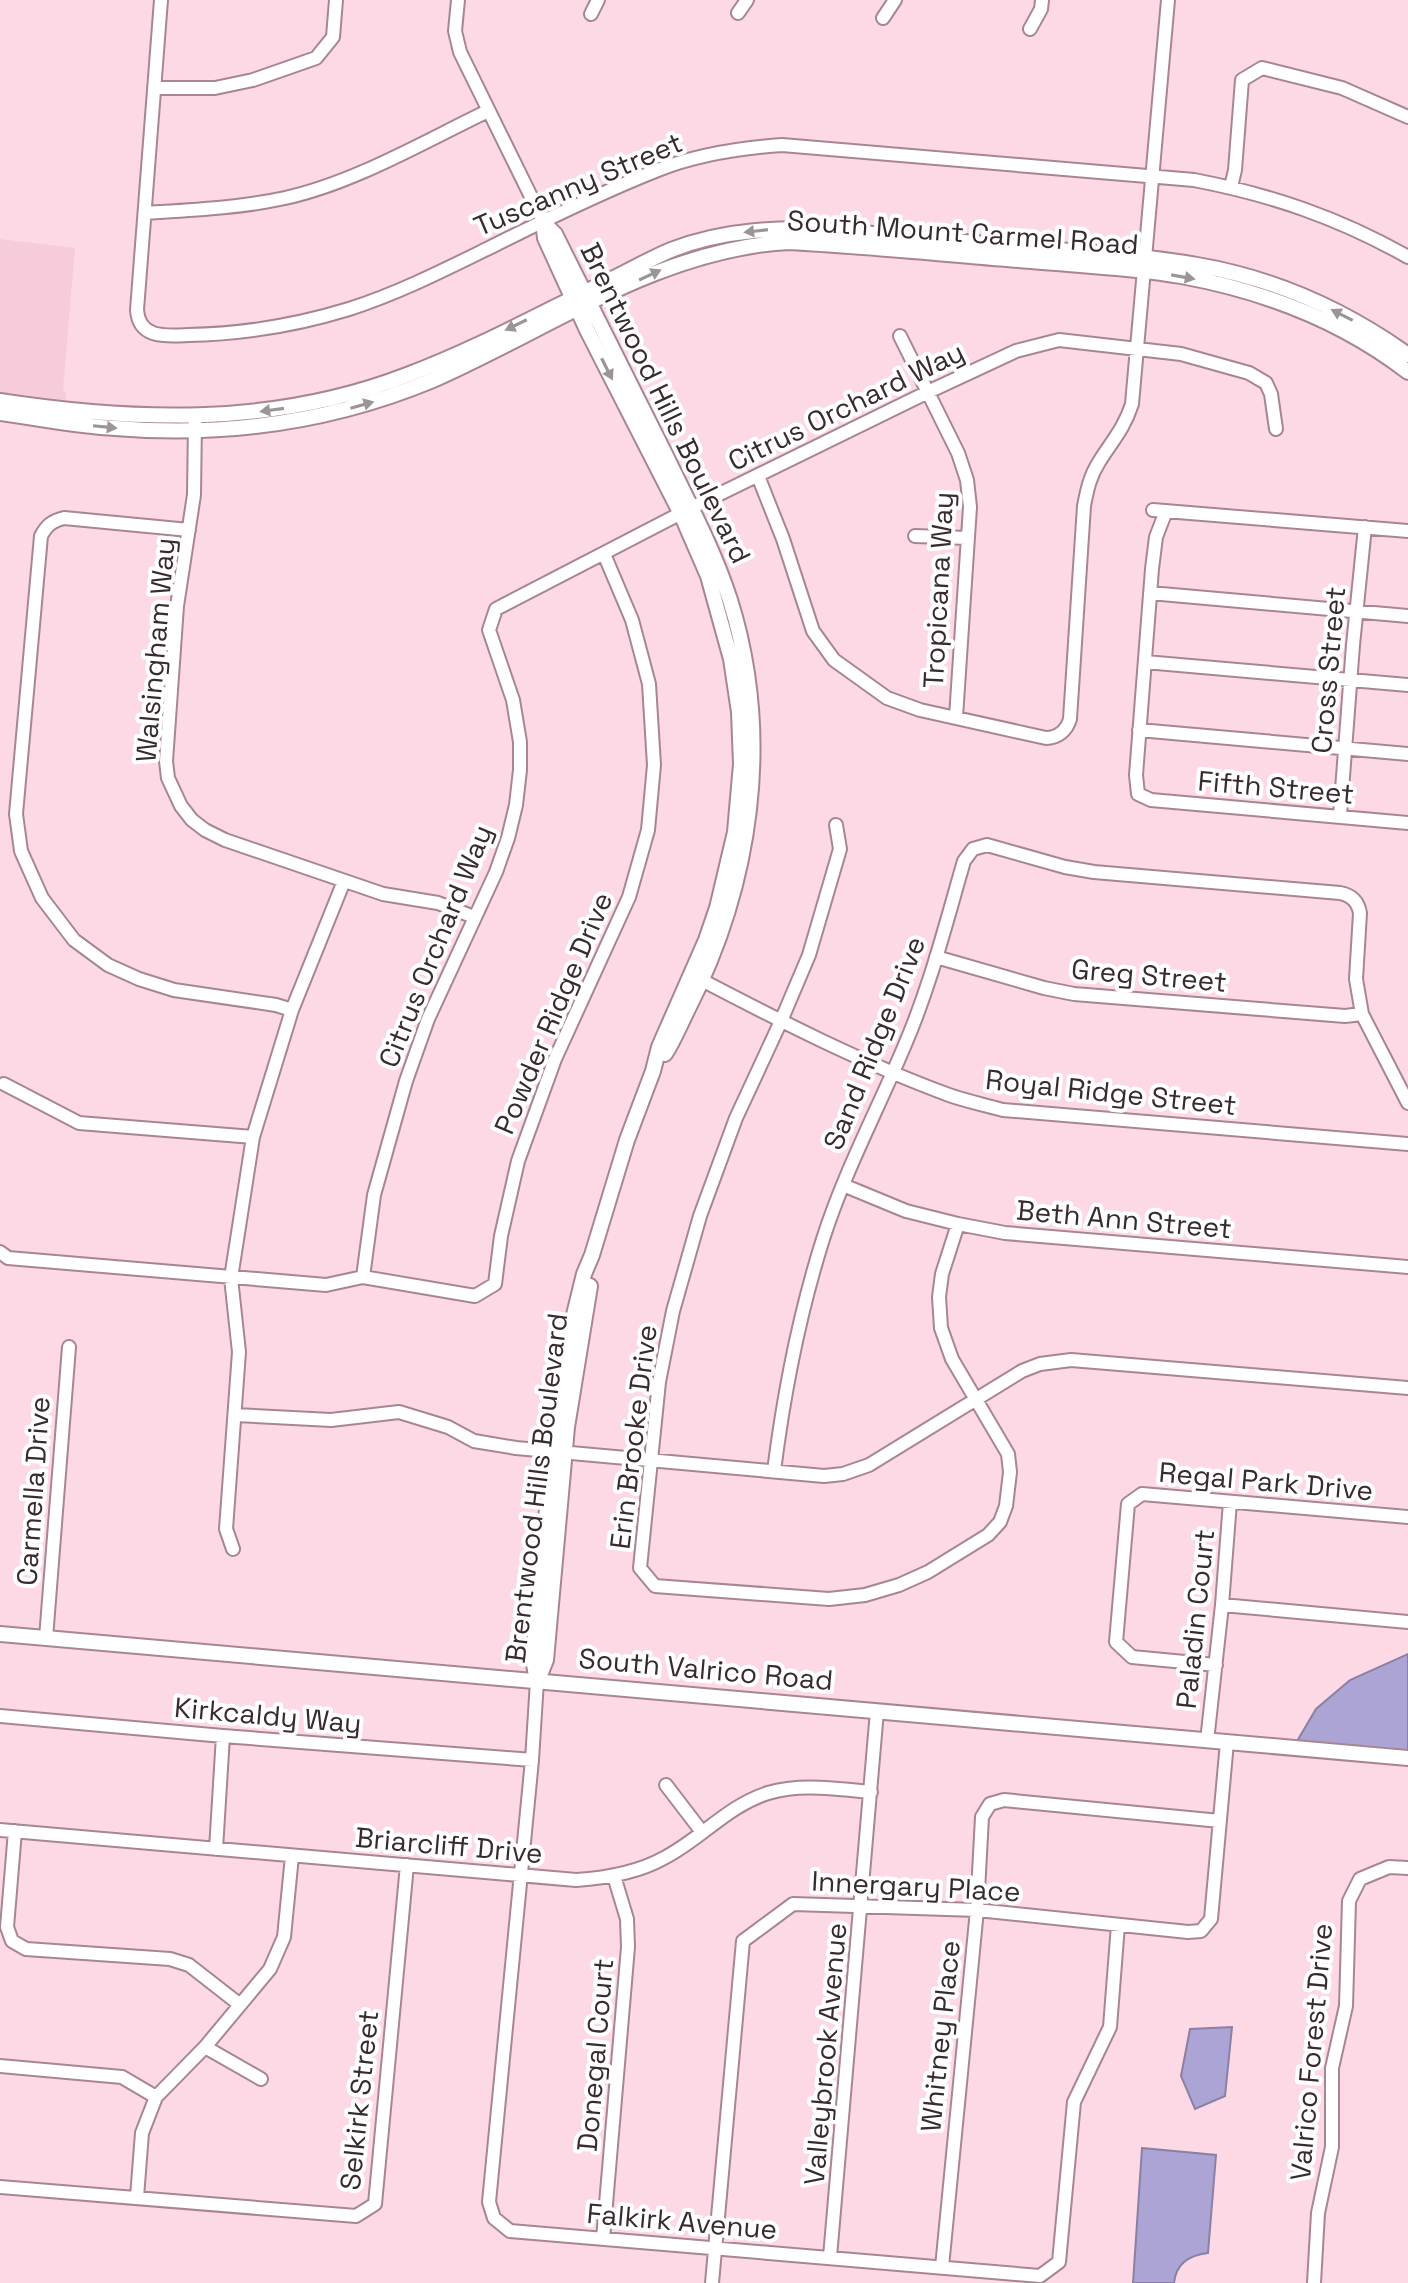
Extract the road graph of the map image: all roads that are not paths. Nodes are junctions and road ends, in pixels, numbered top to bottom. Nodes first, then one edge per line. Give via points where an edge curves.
1 (161, 0) edge
2 (336, 0) edge
3 (458, 0) edge
4 (598, 0) edge
5 (747, 0) edge
6 (895, 0) edge
7 (1042, 0) edge
8 (1168, 0) edge
9 (738, 13) dead end
10 (591, 14) dead end
11 (883, 18) dead end
12 (1030, 29) dead end
13 (154, 88) junction
14 (488, 111) junction
15 (1408, 117) edge
16 (1152, 175) junction
17 (1231, 187) junction
18 (145, 213) junction
19 (543, 221) junction
20 (1408, 257) edge
21 (1145, 264) junction
22 (581, 301) junction
23 (900, 336) dead end
24 (1137, 349) junction
25 (1408, 355) edge
26 (1408, 372) edge
27 (928, 392) junction
28 (0, 401) edge
29 (0, 413) edge
30 (195, 424) junction
31 (1276, 429) dead end
32 (758, 476) junction
33 (686, 511) junction
34 (1365, 527) junction
35 (189, 530) junction
36 (1408, 531) edge
37 (915, 536) dead end
38 (967, 538) junction
39 (604, 554) junction
40 (1150, 593) junction
41 (1357, 612) junction
42 (1408, 616) edge
43 (1145, 662) junction
44 (1351, 680) junction
45 (1408, 685) edge
46 (956, 717) junction
47 (1139, 730) junction
48 (1346, 749) junction
49 (1408, 754) edge
50 (1340, 816) junction
51 (1408, 823) edge
52 (836, 825) dead end
53 (344, 881) junction
54 (474, 917) junction
55 (936, 957) junction
56 (697, 978) junction
57 (292, 1010) junction
58 (1362, 1014) junction
59 (781, 1021) junction
60 (893, 1072) junction
61 (4, 1084) dead end
62 (1408, 1103) edge
63 (253, 1137) junction
64 (1408, 1144) edge
65 (843, 1185) junction
66 (958, 1224) junction
67 (0, 1252) edge
68 (1408, 1267) edge
69 (363, 1277) junction
70 (231, 1278) junction
71 (69, 1347) dead end
72 (1408, 1388) edge
73 (975, 1398) junction
74 (235, 1415) junction
75 (559, 1452) junction
76 (651, 1461) junction
77 (774, 1471) junction
78 (1230, 1502) junction
79 (1408, 1517) edge
80 (233, 1549) dead end
81 (1222, 1605) junction
82 (1408, 1622) edge
83 (0, 1634) edge
84 (46, 1638) junction
85 (1216, 1665) junction
86 (537, 1681) junction
87 (877, 1711) junction
88 (0, 1716) edge
89 (223, 1736) junction
90 (1207, 1741) junction
91 (1227, 1742) junction
92 (1408, 1758) edge
93 (532, 1760) junction
94 (666, 1785) dead end
95 (871, 1792) junction
96 (1220, 1821) junction
97 (0, 1830) edge
98 (15, 1831) junction
99 (702, 1832) junction
100 (216, 1849) junction
101 (292, 1856) junction
102 (407, 1865) junction
103 (1408, 1868) edge
104 (520, 1875) junction
105 (614, 1876) junction
106 (862, 1906) junction
107 (977, 1910) junction
108 (1118, 1925) junction
109 (239, 2004) junction
110 (205, 2047) junction
111 (0, 2066) edge
112 (261, 2079) dead end
113 (156, 2097) junction
114 (0, 2187) edge
115 (137, 2197) junction
116 (603, 2239) junction
117 (715, 2248) junction
118 (830, 2257) junction
119 (942, 2267) junction
120 (712, 2283) edge
121 (1314, 2283) edge

1 - 13 street, Tuscanny Street
2 - 13 street via 333,37 316,58 215,88
3 - 14 street, Brentwood Hills Boulevard via 457,42
4 - 10 street
5 - 9 street
6 - 11 street
7 - 12 street
8 - 16 street
13 - 18 street, Tuscanny Street
14 - 18 street via 359,174 287,198
14 - 19 street, Brentwood Hills Boulevard
15 - 17 street via 1342,88 1262,68 1242,80
16 - 17 street, Tuscanny Street
16 - 19 street, Tuscanny Street via 758,147 660,169
16 - 21 street
17 - 20 street, Tuscanny Street via 1324,216
18 - 19 street, Tuscanny Street via 137,317 148,332 162,336 265,329 350,309
19 - 22 street, Brentwood Hills Boulevard via 555,234
21 - 22 street, South Mount Carmel Road via 768,243 686,261
21 - 24 street
25 -> 21 street, South Mount Carmel Road via 1360,324 1260,280 1210,267
21 -> 26 street, South Mount Carmel Road via 1292,307 1365,343
22 - 30 street, South Mount Carmel Road via 402,393 284,423
22 - 33 street, Brentwood Hills Boulevard
23 - 27 street, Tropicana Way
24 - 27 street, Citrus Orchard Way via 1059,340 1016,351
24 - 31 street, Citrus Orchard Way via 1181,354 1249,373 1266,383
24 - 46 street via 1126,422 1097,463 1084,506 1069,724 1057,736 1046,738
27 - 32 street, Citrus Orchard Way
27 - 38 street, Tropicana Way via 967,480
28 - 30 street, South Mount Carmel Road
29 -> 30 street, South Mount Carmel Road via 112,428
30 - 35 street, Walsingham Way
32 - 33 street, Citrus Orchard Way
32 - 46 street via 813,631 834,660 887,698
33 - 39 street, Citrus Orchard Way
33 - 56 street, Brentwood Hills Boulevard via 714,557 731,604 752,737 750,810 741,867 720,939
34 - 36 street
34 - 40 street via 1160,510
34 - 41 street, Cross Street
35 - 53 street, Walsingham Way via 166,744 173,793 192,820 215,836
35 - 57 street via 64,518 46,526 16,814 21,851 42,898 74,940 108,965 174,990
37 - 38 street
38 - 46 street, Tropicana Way
39 - 54 street, Citrus Orchard Way via 496,609 489,630 513,700 520,770 508,838
39 - 69 street, Powder Ridge Drive via 632,620 649,684 653,778 648,830 629,897 555,1059 518,1161 495,1284 475,1296
40 - 41 street
40 - 43 street
41 - 42 street
41 - 44 street, Cross Street
43 - 44 street
43 - 47 street
44 - 45 street
44 - 48 street, Cross Street
47 - 48 street
47 - 50 street, Fifth Street via 1135,784 1140,797
48 - 49 street
48 - 50 street, Cross Street
50 - 51 street, Fifth Street
52 - 59 street, Erin Brooke Drive via 840,849 834,872 809,955
53 - 54 street, Walsingham Way
53 - 57 street
54 - 69 street, Citrus Orchard Way via 406,1081 374,1195
55 - 58 street, Greg Street via 1074,994
55 - 58 street, Sand Ridge Drive via 966,856 987,845 1094,872 1348,895 1360,913 1356,979
55 - 60 street, Sand Ridge Drive
56 - 59 street, Royal Ridge Street
56 - 75 street, Brentwood Hills Boulevard via 668,1050 653,1071 592,1255
57 - 63 street
58 - 62 street, Sand Ridge Drive
59 - 60 street, Royal Ridge Street
59 - 76 street, Erin Brooke Drive via 736,1118 700,1216 667,1339
60 - 64 street, Royal Ridge Street via 1003,1110
60 - 65 street, Sand Ridge Drive
61 - 63 street via 79,1123
63 - 70 street
65 - 66 street, Beth Ann Street via 906,1211
65 - 77 street, Sand Ridge Drive via 800,1320
66 - 68 street, Beth Ann Street via 1005,1233
66 - 73 street, Erin Brooke Drive via 942,1274 941,1328
67 - 70 street, Powder Ridge Drive via 8,1258
69 - 70 street, Powder Ridge Drive via 326,1285
70 - 74 street via 239,1352
71 - 84 street, Carmella Drive
72 - 73 street via 1065,1360 1028,1368
73 - 76 street, Erin Brooke Drive via 1008,1454 1010,1472 1000,1522 928,1572 865,1595 829,1599 655,1586 640,1568
73 - 77 street via 869,1465 824,1476
74 - 75 street via 331,1420 399,1412 474,1441
74 - 80 street via 226,1529
75 - 76 street
75 - 86 street, Brentwood Hills Boulevard via 546,1660
76 - 77 street
78 - 79 street, Regal Park Drive
78 - 81 street, Paladin Court
78 - 85 street, Regal Park Drive via 1142,1494 1128,1504 1116,1642 1132,1657
81 - 82 street
81 - 85 street, Paladin Court
83 - 84 street, South Valrico Road
84 - 86 street, South Valrico Road
85 - 90 street, Paladin Court
86 - 87 street, South Valrico Road
86 - 93 street, Falkirk Avenue
87 - 90 street, South Valrico Road
87 - 95 street, Valleybrook Avenue
88 - 89 street, Kirkcaldy Way
89 - 93 street, Kirkcaldy Way
89 - 100 street
90 - 91 street, South Valrico Road
91 - 92 street, South Valrico Road
91 - 96 street, Innergary Place
93 - 104 street, Falkirk Avenue
94 - 99 street
95 - 99 street, Briarcliff Drive via 818,1787 770,1793 734,1809
95 - 106 street, Valleybrook Avenue
96 - 107 street, Whitney Place via 1004,1800 990,1804 982,1817
96 - 108 street, Innergary Place via 1211,1919 1201,1931
97 - 98 street, Briarcliff Drive
98 - 100 street, Briarcliff Drive
98 - 109 street via 7,1927 12,1941 26,1949 170,1959 189,1965
99 - 105 street, Briarcliff Drive via 664,1858
100 - 101 street, Briarcliff Drive
101 - 102 street, Briarcliff Drive
101 - 109 street via 284,1937 270,1969
102 - 104 street, Briarcliff Drive
102 - 115 street, Selkirk Street via 375,2204 356,2216
103 - 121 street, Valrico Forest Drive via 1389,1867 1360,1879 1349,1901 1346,2006 1332,2068 1332,2147 1318,2213
104 - 105 street, Briarcliff Drive via 576,1880
104 - 116 street, Falkirk Avenue via 489,2202 494,2218 510,2231
105 - 116 street, Donegal Court via 627,1919 628,1947
106 - 107 street, Innergary Place
106 - 117 street, Innergary Place via 793,1904 743,1941
106 - 118 street, Valleybrook Avenue
107 - 108 street, Innergary Place
107 - 119 street, Whitney Place
108 - 119 street, Falkirk Avenue via 1110,2027 1074,2102 1059,2262 1040,2276
109 - 110 street
110 - 112 street
110 - 113 street
111 - 113 street via 122,2077
113 - 115 street via 142,2133
114 - 115 street, Selkirk Street
116 - 117 street, Falkirk Avenue
117 - 118 street, Falkirk Avenue
117 - 120 street, Innergary Place
118 - 119 street, Falkirk Avenue

